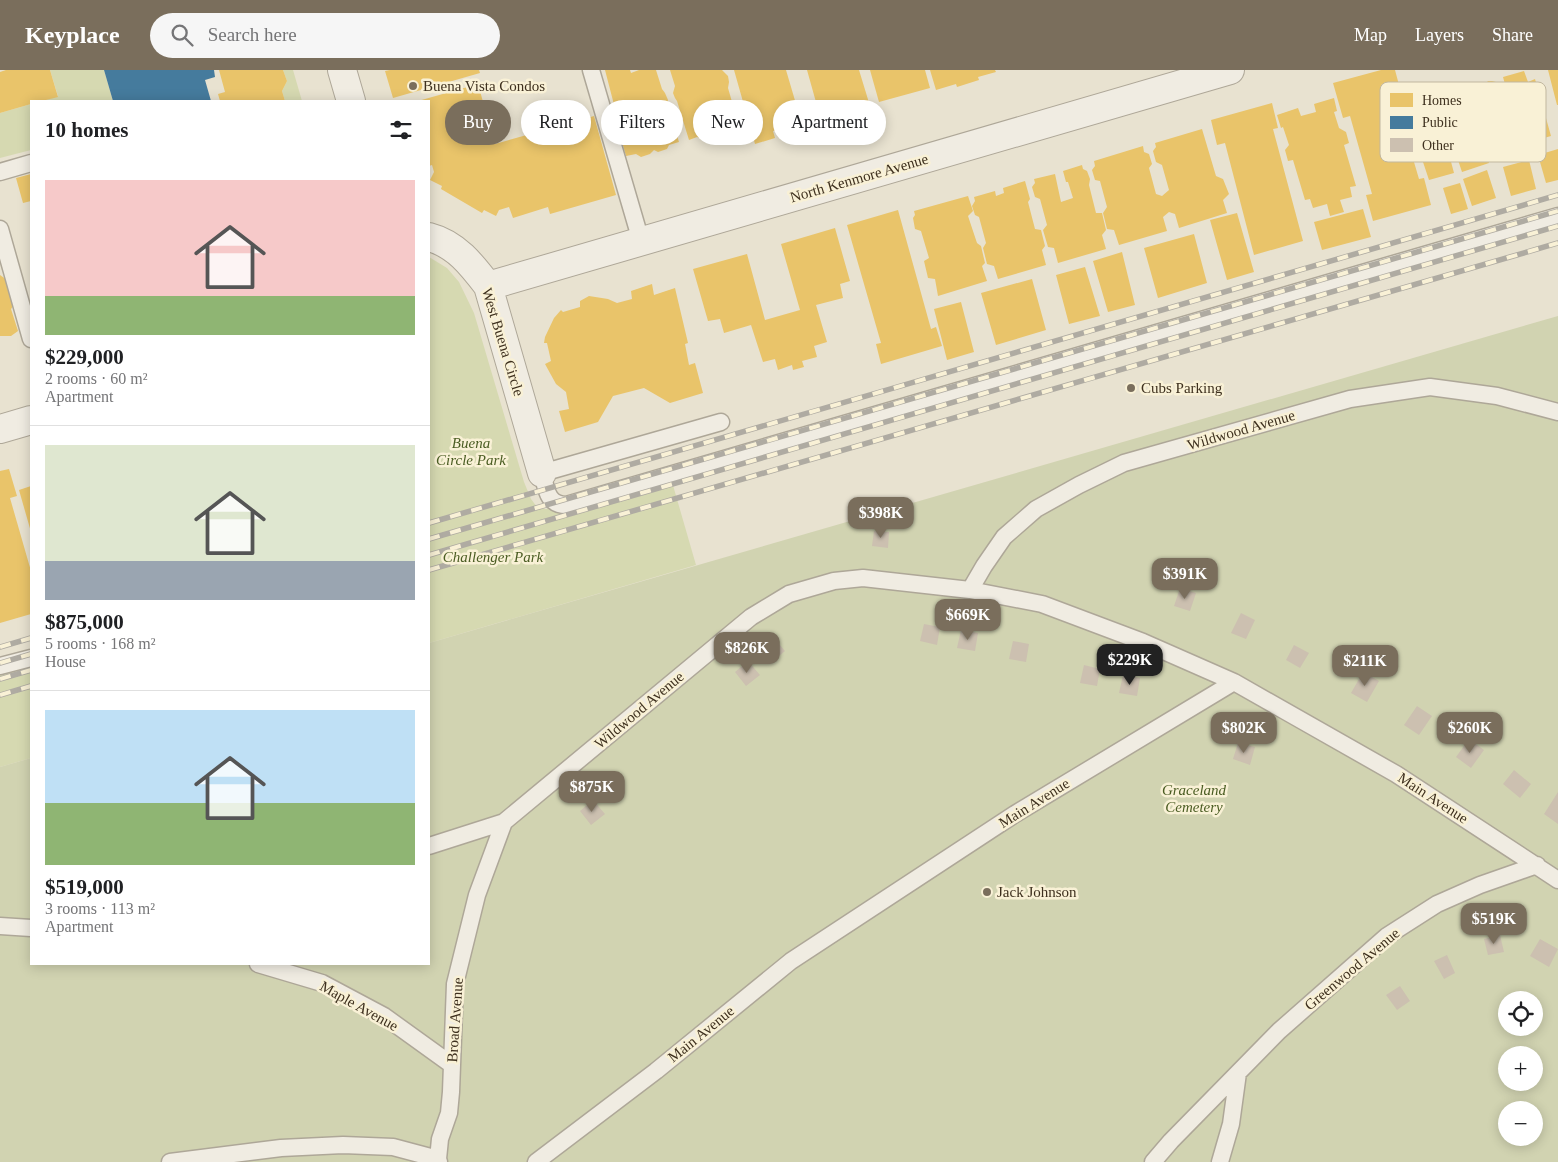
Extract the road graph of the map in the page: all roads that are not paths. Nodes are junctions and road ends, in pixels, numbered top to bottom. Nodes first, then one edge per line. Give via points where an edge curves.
1 (342, 70) edge
2 (591, 70) edge
3 (1230, 70) edge
4 (351, 100) edge
5 (30, 163) edge
6 (0, 172) edge
7 (1558, 216) edge
8 (0, 229) edge
9 (430, 237) edge
10 (641, 241) junction
11 (488, 286) junction
12 (30, 335) edge
13 (1558, 412) edge
14 (30, 420) edge
15 (721, 422) dead end
16 (0, 429) edge
17 (542, 473) junction
18 (970, 590) junction
19 (30, 658) edge
20 (0, 666) edge
21 (1234, 682) junction
22 (504, 822) junction
23 (430, 846) edge
24 (1537, 865) junction
25 (1558, 880) edge
26 (0, 926) edge
27 (30, 928) edge
28 (261, 965) edge
29 (452, 1065) junction
30 (1238, 1073) junction
31 (439, 1160) edge
32 (170, 1162) edge
33 (536, 1162) edge
34 (1153, 1162) edge
35 (1220, 1162) edge

1 - 4 street
2 - 10 lane
3 - 10 street, North Kenmore Avenue
5 - 6 lane
7 - 17 lane via 566,505 552,501
8 - 12 lane
9 - 11 street, West Buena Circle via 458,251
10 - 11 street, North Kenmore Avenue
11 - 17 street, West Buena Circle
13 - 18 lane, Wildwood Avenue via 1497,396 1430,386 1350,399 1124,464 1036,510 1004,537
14 - 16 street
15 - 17 lane
18 - 21 lane, Wildwood Avenue via 1042,604 1143,642
18 - 22 lane, Wildwood Avenue via 863,578 834,581 789,594 751,617
19 - 20 lane
21 - 24 lane, Main Avenue via 1396,774
21 - 33 lane, Main Avenue via 1015,814 791,961 656,1071
22 - 23 lane, Wildwood Avenue
22 - 29 lane, Broad Avenue via 476,895 455,984
24 - 25 lane, Main Avenue
24 - 30 lane, Greenwood Avenue via 1437,904 1387,936 1279,1031
26 - 27 lane
28 - 29 lane, Maple Avenue via 322,983 384,1016
29 - 31 lane, Broad Avenue via 449,1113 440,1140
30 - 34 lane, Greenwood Avenue
30 - 35 lane via 1231,1124
31 - 32 lane via 392,1147 343,1145 281,1148

